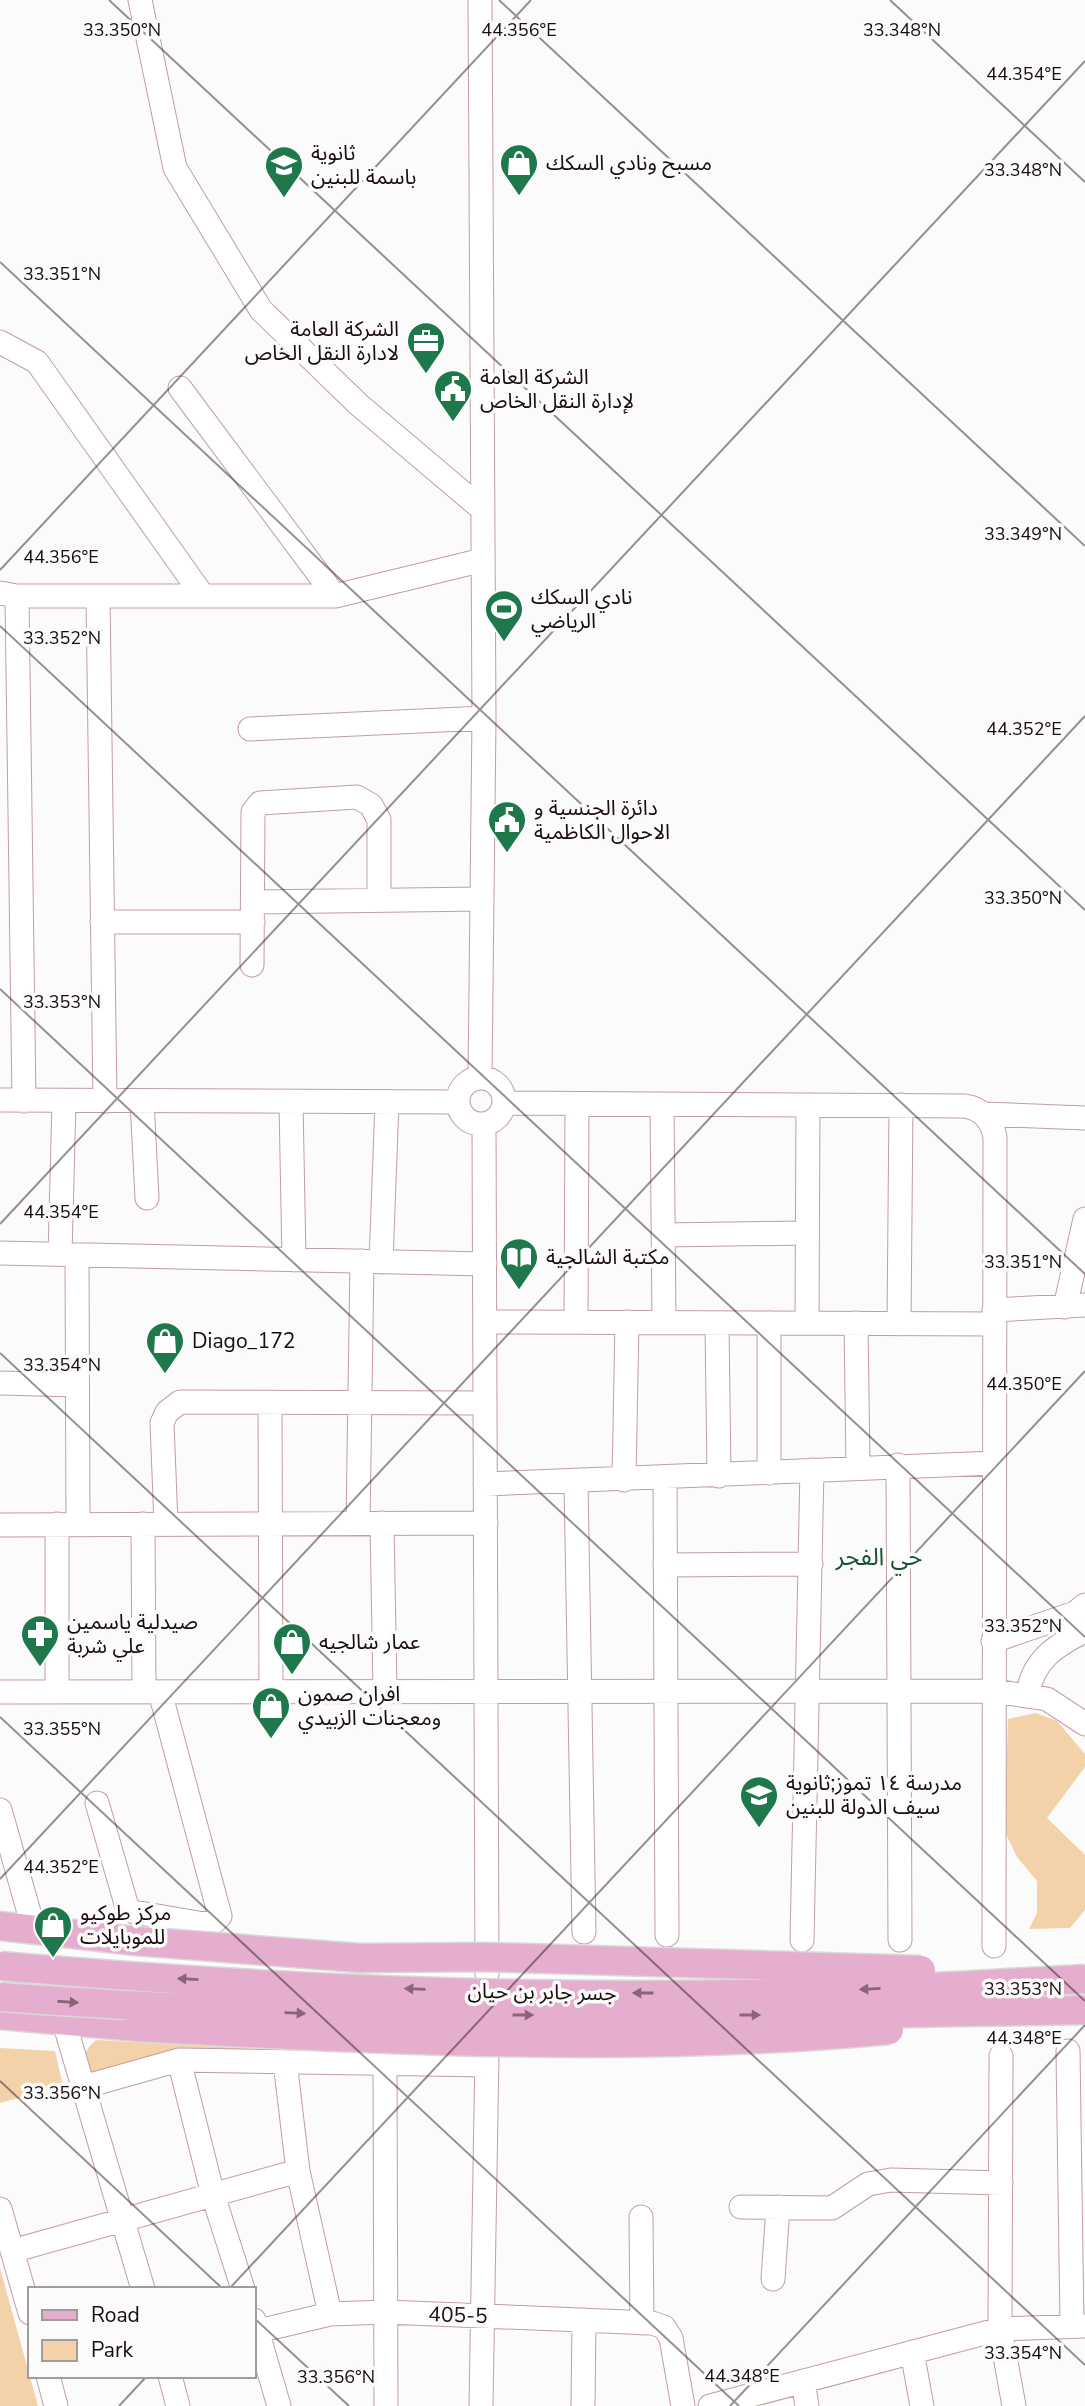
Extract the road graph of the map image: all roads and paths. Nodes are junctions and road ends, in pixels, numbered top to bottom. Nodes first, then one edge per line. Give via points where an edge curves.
1 (140, 0) edge
2 (466, 0) edge
3 (480, 0) edge
4 (480, 23) junction
5 (0, 342) edge
6 (180, 388) dead end
7 (482, 509) junction
8 (483, 560) junction
9 (8, 594) edge
10 (98, 596) junction
11 (203, 596) junction
12 (335, 596) junction
13 (484, 718) junction
14 (250, 729) dead end
15 (481, 899) junction
16 (379, 901) junction
17 (253, 912) junction
18 (103, 922) junction
19 (252, 965) dead end
20 (480, 1078) junction
21 (0, 1100) edge
22 (24, 1101) junction
23 (64, 1101) junction
24 (105, 1101) junction
25 (142, 1101) junction
26 (291, 1102) junction
27 (387, 1102) junction
28 (457, 1102) junction
29 (504, 1103) junction
30 (577, 1104) junction
31 (662, 1104) junction
32 (808, 1105) junction
33 (901, 1105) junction
34 (983, 1114) junction
35 (1085, 1118) edge
36 (484, 1124) junction
37 (147, 1198) dead end
38 (1085, 1219) edge
39 (807, 1233) junction
40 (663, 1235) junction
41 (0, 1253) edge
42 (68, 1254) junction
43 (295, 1260) junction
44 (372, 1261) junction
45 (485, 1264) junction
46 (1075, 1306) edge
47 (994, 1317) junction
48 (485, 1322) junction
49 (576, 1322) junction
50 (626, 1322) junction
51 (664, 1323) junction
52 (717, 1323) junction
53 (769, 1323) junction
54 (807, 1323) junction
55 (856, 1324) junction
56 (899, 1324) junction
57 (0, 1383) edge
58 (77, 1385) junction
59 (270, 1403) junction
60 (361, 1403) junction
61 (485, 1403) junction
62 (995, 1463) junction
63 (898, 1465) junction
64 (858, 1467) junction
65 (812, 1470) junction
66 (769, 1474) junction
67 (719, 1476) junction
68 (665, 1478) junction
69 (624, 1480) junction
70 (576, 1482) junction
71 (485, 1484) junction
72 (271, 1523) junction
73 (358, 1523) junction
74 (382, 1523) junction
75 (485, 1523) junction
76 (67, 1524) junction
77 (154, 1524) junction
78 (0, 1525) edge
79 (811, 1564) junction
80 (665, 1565) junction
81 (1085, 1605) edge
82 (1085, 1630) edge
83 (993, 1641) junction
84 (808, 1690) junction
85 (899, 1690) junction
86 (486, 1691) junction
87 (580, 1691) junction
88 (666, 1691) junction
89 (994, 1691) junction
90 (0, 1692) edge
91 (57, 1692) junction
92 (152, 1692) junction
93 (271, 1692) junction
94 (385, 1692) junction
95 (1028, 1694) junction
96 (1085, 1724) edge
97 (97, 1803) dead end
98 (0, 1810) edge
99 (0, 1926) edge
100 (34, 1930) junction
101 (584, 1932) dead end
102 (667, 1935) dead end
103 (802, 1940) dead end
104 (900, 1940) dead end
105 (994, 1946) dead end
106 (0, 1966) edge
107 (487, 1974) dead end
108 (1085, 1977) edge
109 (0, 1997) edge
110 (1085, 2011) edge
111 (0, 2015) edge
112 (64, 2022) junction
113 (487, 2029) dead end
114 (1068, 2051) dead end
115 (1001, 2056) dead end
116 (179, 2060) junction
117 (285, 2062) junction
118 (386, 2063) junction
119 (487, 2065) junction
120 (83, 2087) junction
121 (298, 2171) junction
122 (1001, 2183) junction
123 (213, 2195) junction
124 (741, 2207) dead end
125 (778, 2207) junction
126 (0, 2209) edge
127 (641, 2217) dead end
128 (122, 2220) junction
129 (12, 2251) junction
130 (774, 2279) dead end
131 (142, 2287) edge
132 (242, 2287) edge
133 (28, 2306) edge
134 (386, 2312) junction
135 (330, 2314) junction
136 (482, 2316) junction
137 (584, 2320) junction
138 (653, 2325) junction
139 (1079, 2326) edge
140 (256, 2328) edge
141 (1000, 2329) junction
142 (256, 2331) edge
143 (912, 2352) junction
144 (49, 2378) edge
145 (171, 2378) edge
146 (803, 2381) junction
147 (386, 2404) edge
148 (56, 2406) edge
149 (178, 2406) edge
150 (278, 2406) edge
151 (481, 2406) edge
152 (583, 2406) edge
153 (683, 2406) edge
154 (710, 2406) edge
155 (807, 2406) edge
156 (922, 2406) edge
157 (1014, 2406) edge

1 - 7 street via 175,168 261,310 358,404
2 - 4 street
3 - 4 street
4 - 7 street
5 - 11 street via 37,362
6 - 12 street
7 - 8 street
8 - 12 street
8 - 13 street
9 - 10 street
9 - 22 street
10 - 11 street
10 - 18 street
11 - 12 street
13 - 14 street
13 - 15 street
15 - 16 street
15 - 20 street
16 - 17 street
16 - 17 street via 379,820 371,805 357,797 260,803 253,812
17 - 18 street
17 - 19 street
18 - 24 street
20 - 28 street via 464,1085
20 - 29 street via 499,1087
21 - 22 street
22 - 23 street
23 - 24 street
23 - 42 street
24 - 25 street
25 - 26 street
25 - 37 street
26 - 27 street
26 - 43 street
27 - 28 street
27 - 44 street
28 - 36 street via 466,1119
29 - 30 street
29 - 36 street via 496,1119
30 - 31 street
30 - 49 street
31 - 32 street
31 - 40 street
32 - 33 street
32 - 39 street
33 - 34 street via 964,1106
33 - 56 street
34 - 35 street
34 - 47 street via 995,1137
36 - 45 street
38 - 46 street
39 - 40 street
39 - 54 street
40 - 51 street
41 - 42 street
42 - 43 street
42 - 58 street
43 - 44 street
44 - 45 street
44 - 60 street
45 - 48 street
46 - 47 street
47 - 56 street
47 - 62 street
48 - 49 street
48 - 61 street
49 - 50 street
50 - 51 street
50 - 69 street
51 - 52 street
52 - 53 street
52 - 67 street
53 - 54 street
53 - 66 street
54 - 55 street
55 - 56 street
55 - 64 street
57 - 58 street
58 - 76 street
59 - 60 street
59 - 72 street
59 - 77 street via 180,1402 167,1412 162,1423
60 - 61 street
60 - 73 street
61 - 71 street
62 - 63 street
62 - 83 street
63 - 64 street
63 - 85 street
64 - 65 street
65 - 66 street
65 - 79 street
66 - 67 street
67 - 68 street
68 - 69 street
68 - 80 street
69 - 70 street
70 - 71 street
70 - 87 street
71 - 75 street
72 - 73 street
72 - 77 street
72 - 93 street
73 - 74 street
74 - 75 street
74 - 94 street
75 - 86 street
76 - 77 street
76 - 78 street
76 - 91 street
77 - 92 street
79 - 80 street
79 - 84 street
80 - 88 street
81 - 83 street via 1075,1613
82 - 95 street via 1043,1658 1030,1679
83 - 89 street
84 - 85 street
84 - 88 street
84 - 103 street
85 - 89 street
85 - 104 street
86 - 87 street
86 - 94 street
86 - 107 street
87 - 88 street
87 - 101 street
88 - 102 street
89 - 95 street
89 - 105 street
90 - 91 street
91 - 92 street
92 - 93 street
92 - 97 street via 220,1916 204,1924 127,1907
93 - 94 street
95 - 96 street via 1060,1705
98 - 100 street
99 - 100 main road
100 - 108 main road, bridge via 360,1958 487,1957
108 -> 106 main road, جسر جابر بن حيان, bridge via 779,1993 534,1993 317,1986
109 -> 110 main road, جسر جابر بن حيان, bridge via 328,2014
110 - 112 main road, bridge via 784,2040 532,2043 332,2038
111 - 112 main road
112 - 120 street
113 - 119 street
114 - 139 street
115 - 122 street
116 - 117 street
116 - 120 street
116 - 123 street
117 - 118 street
117 - 121 street
118 - 119 street
118 - 134 street
119 - 136 street
120 - 128 street
121 - 123 street
121 - 135 street
122 - 125 street via 891,2180 868,2184 832,2208
122 - 141 street
123 - 128 street
123 - 132 street
124 - 125 street
125 - 130 street
126 - 129 street
127 - 138 street
128 - 129 street
128 - 131 street
129 - 133 street
134 - 135 street, 405-5
134 - 136 street, 405-5
134 - 147 street
135 - 140 street, 405-5
136 - 137 street, 405-5
136 - 151 street
137 - 138 street, 405-5
137 - 152 street
138 - 153 street via 671,2338
139 - 141 street
141 - 143 street
141 - 157 street
142 - 150 street
143 - 146 street
143 - 156 street
144 - 148 street
145 - 149 street
146 - 154 street
146 - 155 street

